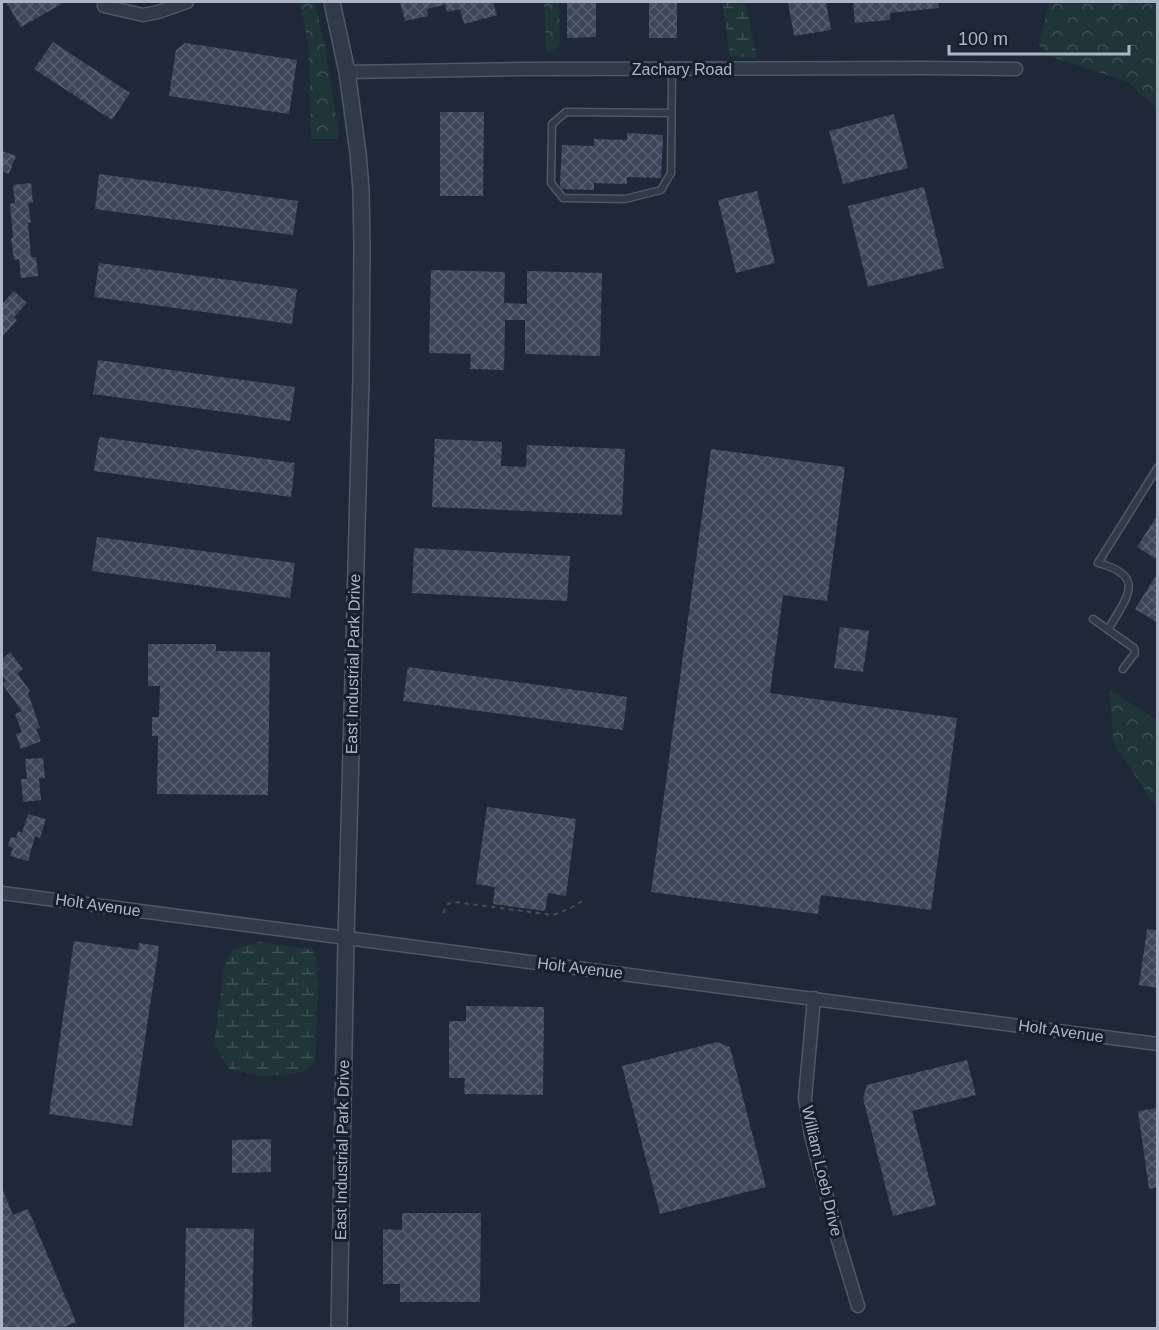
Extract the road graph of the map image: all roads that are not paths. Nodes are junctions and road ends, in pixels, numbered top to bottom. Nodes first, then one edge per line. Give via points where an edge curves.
1 (187, 2) edge
2 (332, 2) edge
3 (104, 6) dead end
4 (672, 69) junction
5 (1016, 69) dead end
6 (347, 72) junction
7 (672, 113) junction
8 (1158, 467) edge
9 (1093, 619) dead end
10 (1108, 630) junction
11 (1123, 669) dead end
12 (2, 893) edge
13 (346, 939) junction
14 (813, 998) junction
15 (1158, 1044) edge
16 (858, 1306) dead end
17 (339, 1329) edge

1 - 3 street via 143,15
2 - 6 street, East Industrial Park Drive
4 - 5 street, Zachary Road
4 - 6 street, Zachary Road
4 - 7 lane
6 - 13 street, East Industrial Park Drive via 358,153 362,248
7 - 7 lane via 671,173 661,190 625,199 563,198 551,183 552,124 566,112
8 - 10 lane via 1098,563 1123,573 1129,582 1129,592
9 - 10 lane
10 - 11 lane via 1134,648 1135,653
12 - 13 street, Holt Avenue
13 - 14 street, Holt Avenue
13 - 17 street, East Industrial Park Drive
14 - 15 street, Holt Avenue
14 - 16 street, William Loeb Drive via 805,1098 811,1135

